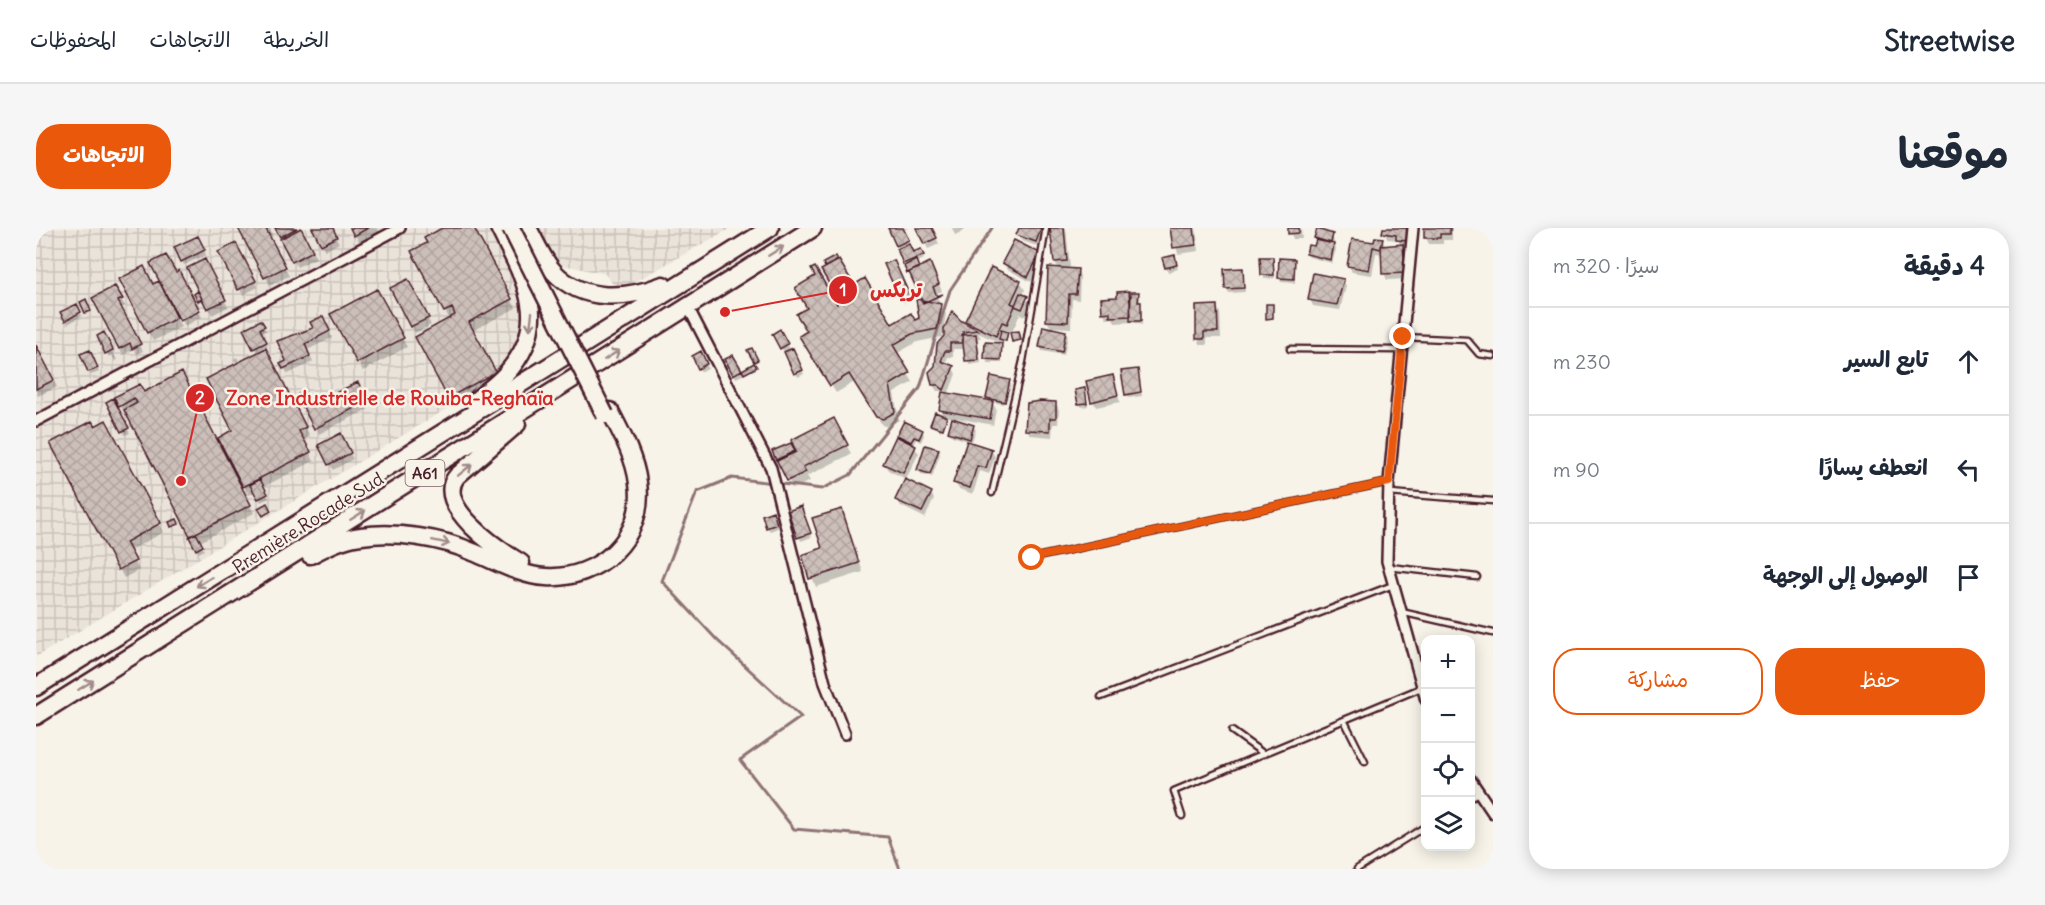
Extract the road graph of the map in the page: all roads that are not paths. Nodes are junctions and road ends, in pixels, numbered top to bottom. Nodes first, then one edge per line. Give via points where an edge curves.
1 (400, 228) edge
2 (499, 228) edge
3 (511, 228) edge
4 (518, 228) edge
5 (528, 228) edge
6 (770, 228) edge
7 (813, 228) edge
8 (1046, 228) edge
9 (1413, 228) edge
10 (702, 268) junction
11 (688, 307) junction
12 (1403, 337) junction
13 (1290, 349) dead end
14 (1402, 350) junction
15 (1493, 356) edge
16 (542, 399) junction
17 (608, 413) junction
18 (36, 421) edge
19 (451, 426) junction
20 (1389, 482) junction
21 (992, 493) dead end
22 (1389, 493) junction
23 (1493, 501) edge
24 (1032, 558) dead end
25 (1389, 567) junction
26 (1477, 577) dead end
27 (246, 584) junction
28 (1394, 585) junction
29 (1401, 612) junction
30 (1493, 633) edge
31 (36, 687) edge
32 (1421, 688) joint
33 (1101, 697) dead end
34 (36, 716) edge
35 (1344, 720) junction
36 (1232, 731) dead end
37 (845, 734) dead end
38 (1264, 754) junction
39 (1365, 762) dead end
40 (1475, 795) edge
41 (1493, 813) edge
42 (1182, 816) dead end
43 (1421, 829) edge
44 (1357, 869) edge

1 - 18 street
2 -> 19 highway via 528,288 531,326 526,343 504,376
3 - 17 highway, bridge
4 - 17 highway
5 - 10 highway via 554,272 570,284 595,294 640,293
6 - 10 highway, Première Rocade Sud / A61
11 -> 7 highway, Première Rocade Sud / A61
8 - 21 lane via 1023,361
9 - 12 street
10 - 19 highway, Première Rocade Sud / A61
16 -> 11 highway, Première Rocade Sud / A61
11 - 37 street via 771,468 825,683
12 - 14 street
12 - 15 lane via 1467,339 1479,354
13 - 14 lane
14 - 20 street
17 -> 16 highway via 633,485 632,511 626,528 609,550 584,566 555,572 532,569 480,533 454,503 451,489 457,476
27 -> 16 highway, Première Rocade Sud / A61
27 -> 17 highway via 336,543 361,536 401,536 460,546 519,572 543,577 566,577 596,567 626,540 639,503 633,463
19 -> 31 highway, Première Rocade Sud / A61
20 - 22 street
20 - 24 lane
22 - 23 lane
22 - 25 street
25 - 26 lane
25 - 28 street
34 -> 27 highway, Première Rocade Sud / A61
28 - 29 street
28 - 33 lane
29 - 30 lane
29 - 32 street
32 - 35 lane
35 - 38 lane
35 - 39 lane
36 - 38 lane
38 - 42 lane via 1174,791
40 - 41 street
43 - 44 lane

